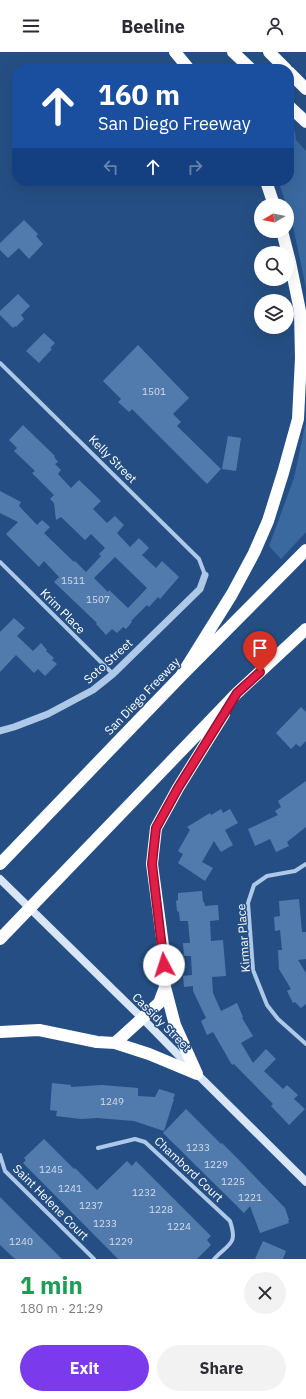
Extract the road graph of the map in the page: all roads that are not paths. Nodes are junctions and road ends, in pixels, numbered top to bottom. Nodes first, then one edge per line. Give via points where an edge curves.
1 (175, 52) edge
2 (233, 52) edge
3 (269, 52) edge
4 (185, 64) edge
5 (246, 64) edge
6 (281, 64) edge
7 (294, 77) edge
8 (306, 89) edge
9 (294, 111) edge
10 (306, 122) edge
11 (268, 186) edge
12 (272, 198) edge
13 (284, 238) edge
14 (0, 363) edge
15 (306, 550) edge
16 (0, 562) edge
17 (205, 575) joint
18 (306, 629) edge
19 (112, 674) junction
20 (181, 676) junction
21 (237, 693) junction
22 (0, 730) edge
23 (0, 864) edge
24 (306, 864) edge
25 (0, 879) edge
26 (0, 939) edge
27 (165, 987) junction
28 (142, 1018) junction
29 (0, 1032) edge
30 (115, 1043) junction
31 (306, 1044) edge
32 (197, 1074) junction
33 (98, 1148) dead end
34 (0, 1155) edge
35 (306, 1182) edge
36 (94, 1259) edge
37 (214, 1259) edge

1 - 4 highway
2 - 5 highway
3 - 6 highway
7 - 8 highway
9 - 10 highway
11 - 12 highway
13 - 20 highway via 300,311 298,419 268,521 254,553 232,594
14 - 17 street, Kelly Street via 199,559
15 - 20 highway, San Diego Freeway
16 - 19 street, Krim Place
17 - 19 street, Soto Street via 200,589
18 - 21 highway
19 - 22 street, Soto Street via 93,690 48,714
20 - 23 highway, San Diego Freeway
21 - 26 highway
21 - 27 highway via 156,828 152,864 164,953
24 - 31 street, Kirmar Place via 295,871 267,876 254,885 248,903 253,970 268,1005
25 - 28 main road, Cassidy Street
27 - 28 highway via 159,1003
27 - 32 highway via 175,1025
28 - 30 highway
28 - 32 main road, Cassidy Street
29 - 30 highway via 39,1030 97,1042
30 - 32 highway
32 - 35 main road, Cassidy Street
33 - 37 street, Chambord Court via 135,1139 145,1142 230,1221 234,1238 230,1246 224,1248
34 - 36 street, Saint Helene Court via 5,1171

